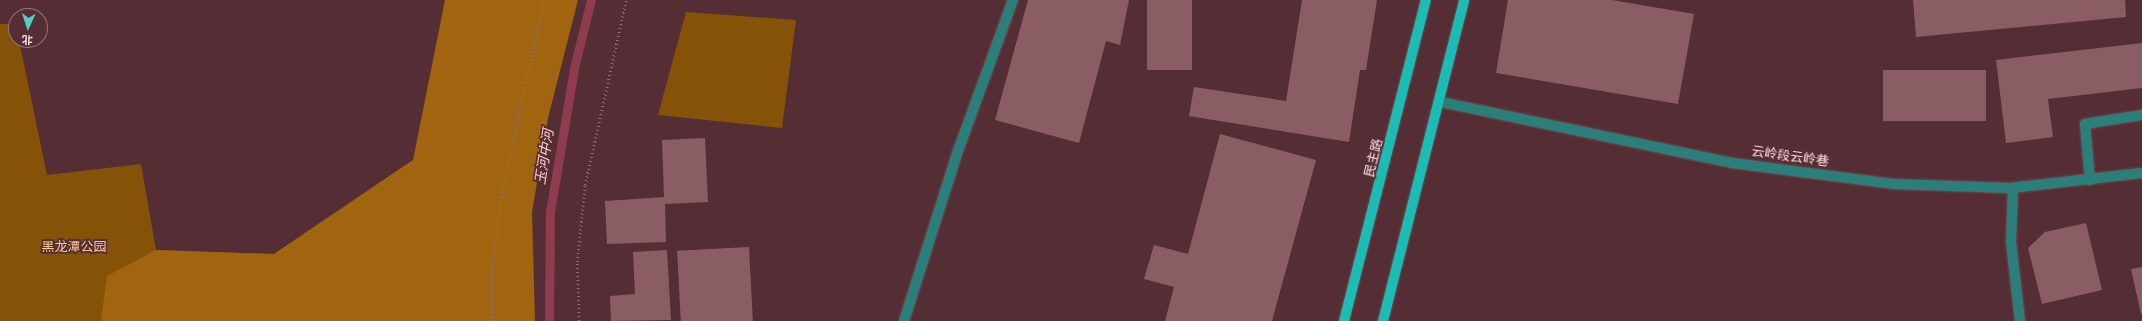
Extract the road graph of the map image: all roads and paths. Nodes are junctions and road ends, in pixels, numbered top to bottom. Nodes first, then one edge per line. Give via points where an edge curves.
1 (544, 0) edge
2 (626, 0) edge
3 (1013, 0) edge
4 (1426, 0) edge
5 (1464, 0) edge
6 (1440, 102) junction
7 (2142, 115) edge
8 (2142, 173) edge
9 (2090, 180) junction
10 (2013, 188) junction
11 (492, 321) edge
12 (579, 321) edge
13 (904, 321) edge
14 (1344, 321) edge
15 (1383, 321) edge
16 (2020, 321) edge

1 - 11 path via 501,197 491,277
2 - 12 path via 585,185 577,262
3 - 13 street via 958,151
4 - 14 main road, 民主路
5 - 6 main road
6 - 10 street, 云岭段云岭巷 via 1732,163 1893,184
6 - 15 main road
7 - 9 street via 2085,124
8 - 9 street, 云岭段云岭巷
9 - 10 street, 云岭段云岭巷
10 - 16 street via 2011,242

